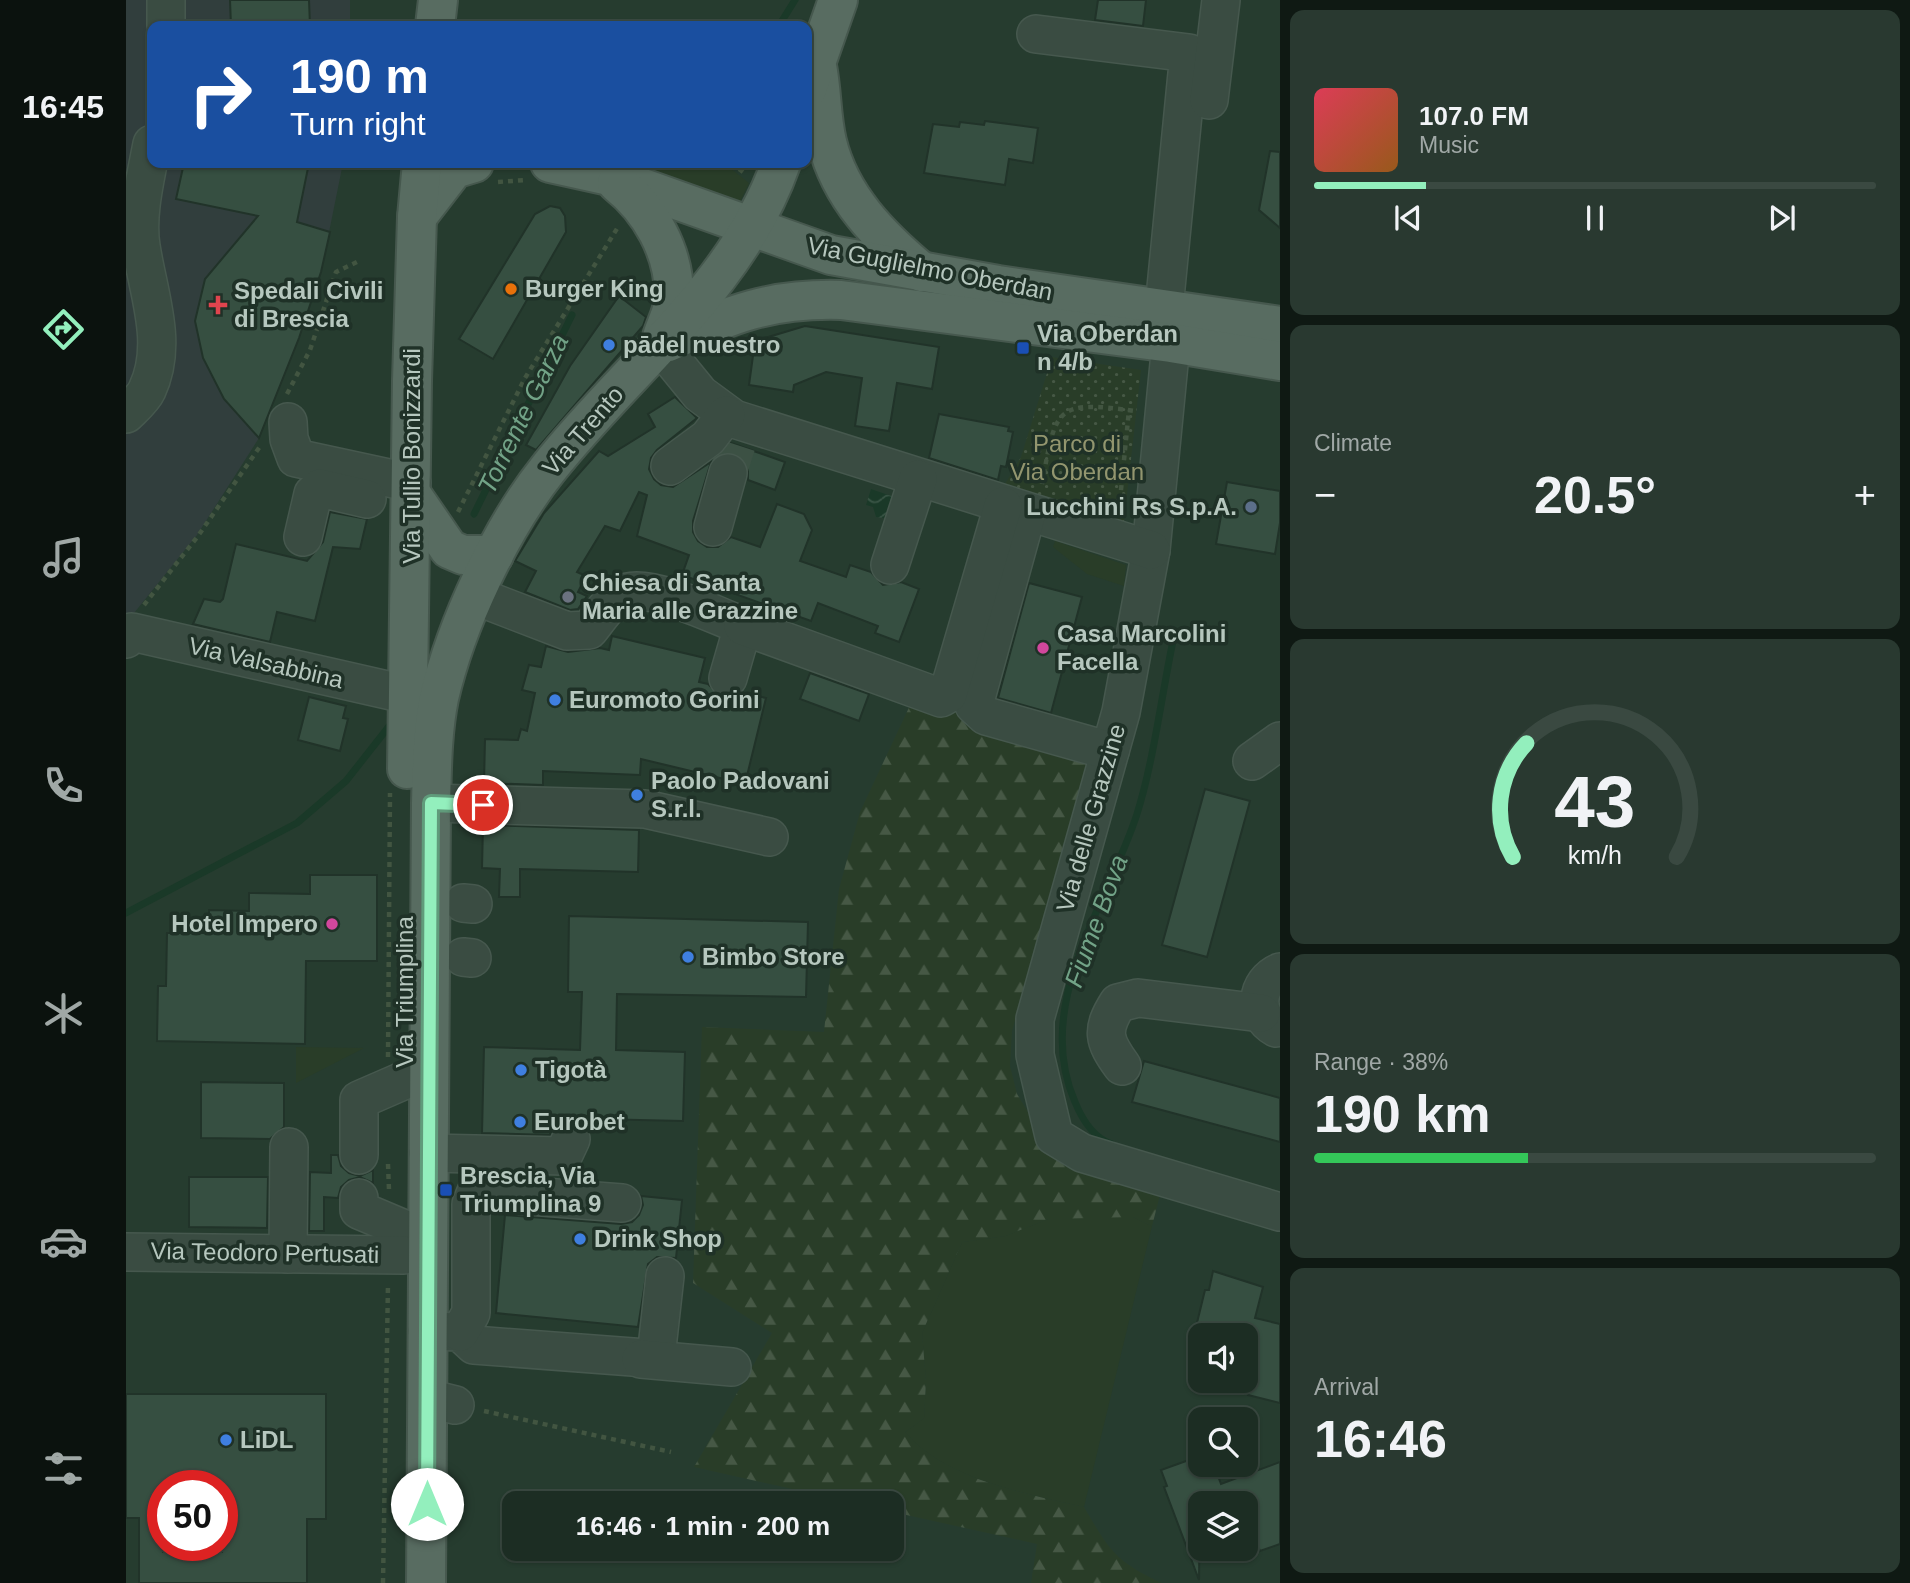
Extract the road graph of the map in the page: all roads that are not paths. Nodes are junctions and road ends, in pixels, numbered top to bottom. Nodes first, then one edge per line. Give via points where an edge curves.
1 (166, 0) edge
2 (438, 0) edge
3 (838, 0) edge
4 (1221, 0) edge
5 (166, 21) edge
6 (436, 21) edge
7 (1036, 34) dead end
8 (812, 77) edge
9 (148, 168) edge
10 (422, 168) edge
11 (457, 168) edge
12 (573, 168) edge
13 (779, 168) edge
14 (609, 176) junction
15 (417, 217) junction
16 (750, 228) junction
17 (133, 244) edge
18 (923, 273) junction
19 (1174, 314) junction
20 (1280, 326) edge
21 (660, 345) junction
22 (1280, 361) edge
23 (126, 414) edge
24 (279, 421) road end
25 (734, 439) junction
26 (670, 466) dead end
27 (918, 479) junction
28 (412, 496) junction
29 (1023, 503) junction
30 (713, 527) dead end
31 (303, 537) dead end
32 (1151, 550) junction
33 (494, 555) junction
34 (890, 565) dead end
35 (476, 596) junction
36 (743, 626) junction
37 (133, 627) edge
38 (728, 678) dead end
39 (409, 695) junction
40 (434, 727) joint
41 (1110, 751) junction
42 (431, 803) junction
43 (769, 837) dead end
44 (1280, 972) edge
45 (1271, 1021) edge
46 (1122, 1066) dead end
47 (396, 1068) junction
48 (571, 1139) dead end
49 (289, 1147) dead end
50 (359, 1155) dead end
51 (428, 1160) junction
52 (562, 1176) dead end
53 (359, 1198) dead end
54 (622, 1203) dead end
55 (1280, 1212) edge
56 (126, 1252) edge
57 (399, 1252) junction
58 (288, 1254) junction
59 (665, 1276) dead end
60 (443, 1332) junction
61 (641, 1359) junction
62 (732, 1367) dead end
63 (402, 1583) edge
64 (426, 1583) edge

1 - 5 street
2 - 6 main road
3 - 8 main road
4 - 19 street
7 - 19 street via 1189,53
8 - 18 main road via 837,173 882,239
9 - 17 street
10 - 15 main road, Via Tullio Bonizzardi
11 - 15 main road
12 - 14 main road, Via Guglielmo Oberdan
13 - 16 main road, Via Trento
14 - 16 main road, Via Guglielmo Oberdan
14 - 21 main road via 640,201 664,247 675,297
15 - 28 main road, Via Tullio Bonizzardi
16 - 18 main road, Via Guglielmo Oberdan via 831,255
16 - 21 main road, Via Trento via 729,262
17 - 23 street via 157,344 146,393
18 - 19 main road, Via Guglielmo Oberdan
19 - 20 main road, Via Guglielmo Oberdan
19 - 21 main road, Via Guglielmo Oberdan via 800,299 732,314
19 - 22 main road, Via Guglielmo Oberdan
19 - 32 street, Via delle Grazzine via 1147,412
21 - 25 street
21 - 33 main road, Via Trento via 547,470
24 - 28 street via 296,458
25 - 26 street via 708,438
25 - 27 street
25 - 30 street
27 - 29 street
27 - 34 street
28 - 31 street via 320,488 313,494
28 - 33 main road via 449,549 463,555
28 - 39 main road, Via Tullio Bonizzardi
29 - 32 street
29 - 36 street via 948,694 941,698
29 - 41 street via 974,705 986,716
32 - 41 street, Via delle Grazzine
33 - 35 main road, Via Trento
35 - 36 street via 567,631 589,630 616,599 640,591
35 - 40 main road, Via Trento via 453,651
36 - 38 street
37 - 39 street, Via Valsabbina
39 - 47 main road, Via Triumplina
40 - 42 main road, Via Triumplina
41 - 55 street, Via delle Grazzine via 1035,1019 1035,1055 1054,1136 1082,1153
42 - 43 street via 645,808
42 - 51 main road, Via Triumplina
44 - 45 street via 1263,986 1259,999
45 - 46 street via 1138,998 1118,1003 1106,1021 1107,1045
47 - 50 street via 359,1100
47 - 57 main road, Via Triumplina
48 - 51 street via 563,1156
49 - 58 street
51 - 52 street
51 - 60 main road, Via Triumplina
53 - 57 street via 359,1210
54 - 60 street via 476,1192 471,1199 471,1313
56 - 58 street, Via Teodoro Pertusati
57 - 58 street, Via Teodoro Pertusati
57 - 63 main road, Via Triumplina
59 - 61 street via 657,1348
60 - 61 street via 474,1345
60 - 64 main road, Via Triumplina
61 - 62 street

